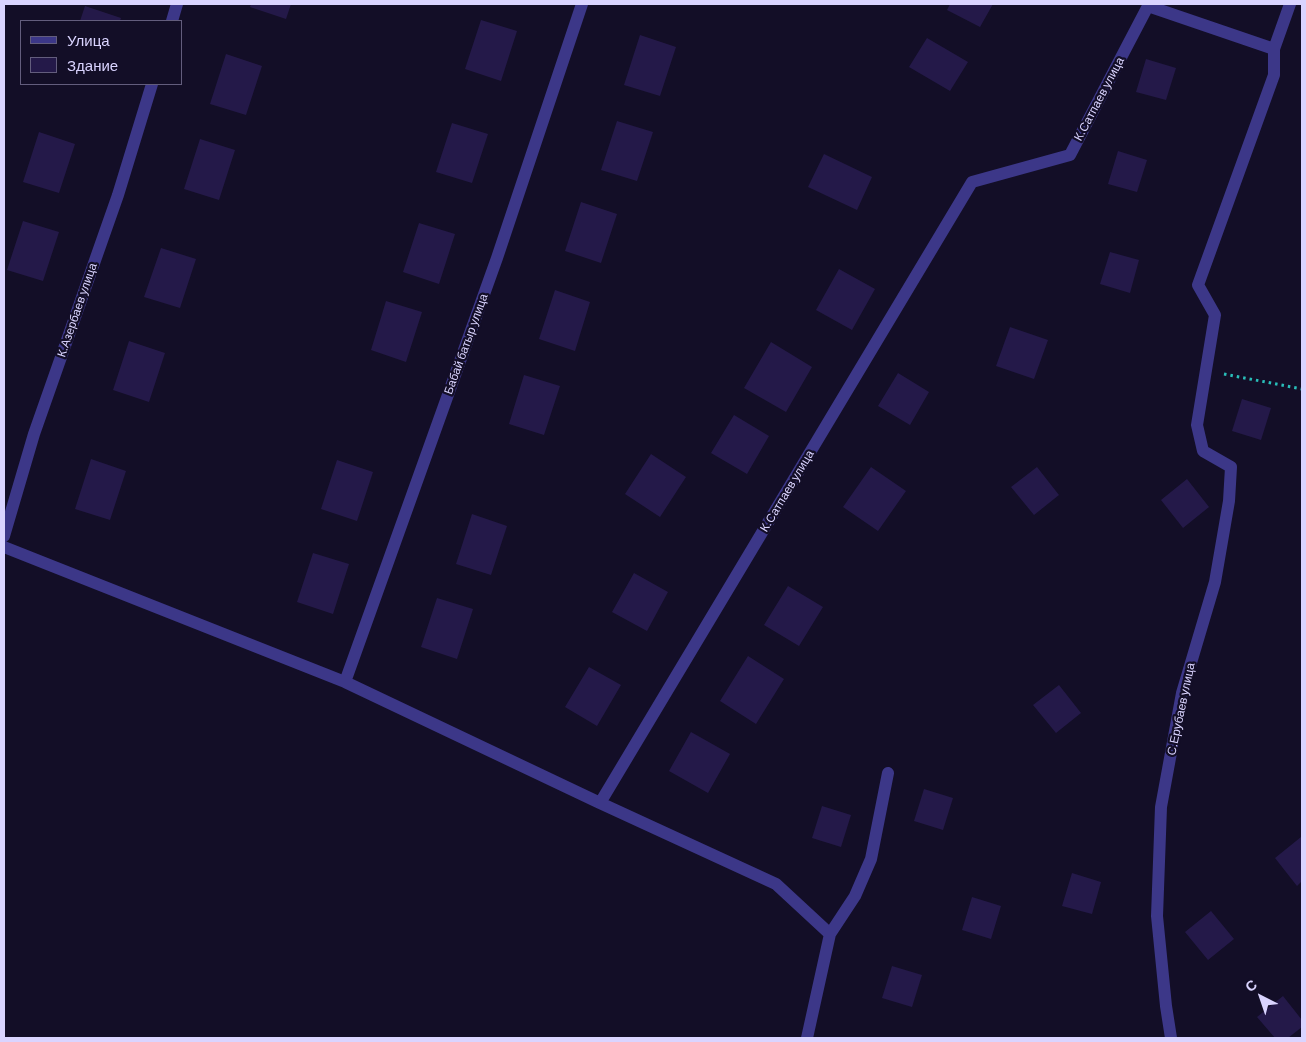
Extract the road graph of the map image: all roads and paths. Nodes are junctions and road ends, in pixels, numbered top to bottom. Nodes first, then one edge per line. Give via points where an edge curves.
1 (177, 4) edge
2 (582, 4) edge
3 (1290, 4) edge
4 (1145, 5) edge
5 (172, 20) edge
6 (1274, 49) junction
7 (152, 85) edge
8 (1206, 370) junction
9 (1302, 389) edge
10 (4, 536) edge
11 (4, 547) edge
12 (345, 682) junction
13 (888, 773) dead end
14 (600, 803) junction
15 (830, 934) junction
16 (807, 1038) edge
17 (1171, 1038) edge

1 - 5 street
2 - 12 street, Бабай батыр улица via 497,258
3 - 6 street
4 - 6 street, К.Сатпаев улица
4 - 14 street, К.Сатпаев улица via 1070,155 972,182
6 - 8 street via 1274,75 1198,285 1215,315
7 - 10 street, К.Азербаев улица via 118,195 34,434
8 - 9 path
8 - 17 street, С.Ерубаев улица via 1197,426 1203,451 1230,467 1230,484 1215,582 1182,693 1161,807 1157,916
11 - 12 street
12 - 14 street
13 - 15 street via 871,859 855,896
14 - 15 street via 776,884
15 - 16 street

